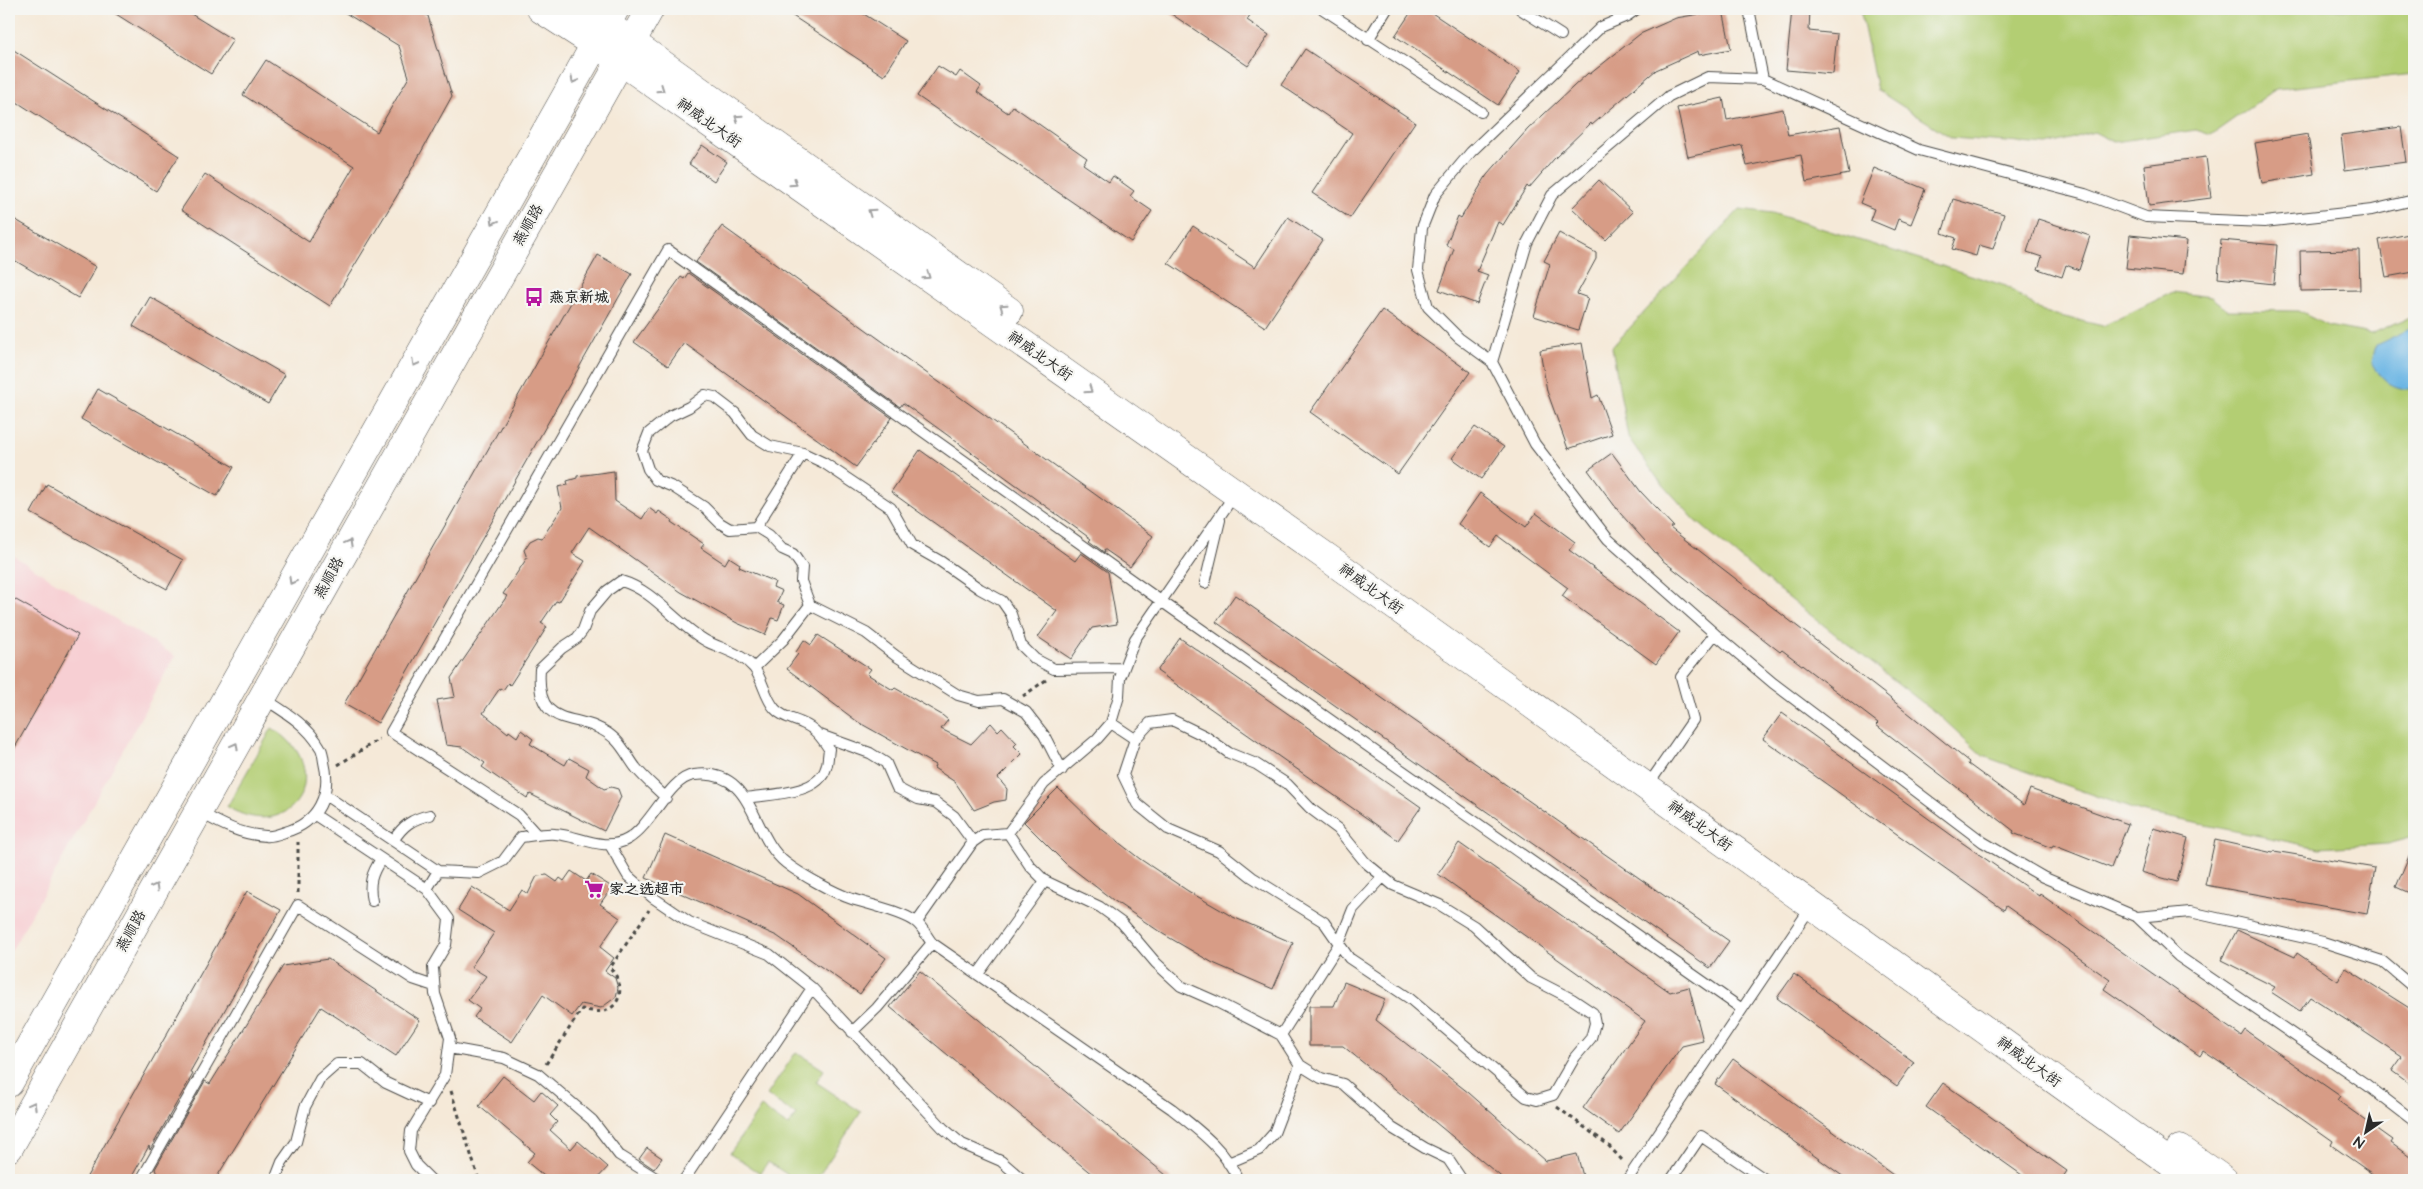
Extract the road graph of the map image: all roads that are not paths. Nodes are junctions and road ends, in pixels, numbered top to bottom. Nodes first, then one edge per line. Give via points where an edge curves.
1 (541, 9) edge
2 (650, 9) edge
3 (1322, 9) edge
4 (1388, 9) edge
5 (1520, 9) edge
6 (1637, 9) edge
7 (1749, 9) edge
8 (600, 21) edge
9 (1561, 35) dead end
10 (1368, 40) junction
11 (626, 52) junction
12 (1763, 79) junction
13 (1482, 112) dead end
14 (2414, 200) edge
15 (1492, 362) junction
16 (803, 453) junction
17 (1228, 504) junction
18 (756, 527) junction
19 (1205, 584) dead end
20 (1161, 600) junction
21 (810, 606) junction
22 (1715, 634) junction
23 (754, 668) junction
24 (1124, 668) junction
25 (262, 698) junction
26 (1111, 723) junction
27 (820, 735) junction
28 (1135, 739) junction
29 (1062, 770) junction
30 (1655, 775) junction
31 (325, 796) junction
32 (666, 798) junction
33 (746, 798) junction
34 (198, 811) junction
35 (315, 815) junction
36 (430, 815) dead end
37 (1008, 833) junction
38 (537, 835) junction
39 (393, 841) junction
40 (974, 842) junction
41 (610, 845) junction
42 (382, 859) junction
43 (438, 871) junction
44 (1383, 877) junction
45 (1045, 881) junction
46 (427, 889) junction
47 (372, 901) dead end
48 (1812, 906) junction
49 (2137, 917) junction
50 (917, 922) junction
51 (932, 943) junction
52 (1339, 944) junction
53 (978, 974) junction
54 (434, 986) junction
55 (812, 988) junction
56 (2414, 988) edge
57 (1742, 1009) junction
58 (852, 1032) junction
59 (1281, 1035) junction
60 (449, 1048) junction
61 (1300, 1065) junction
62 (9, 1083) edge
63 (429, 1104) junction
64 (2414, 1121) edge
65 (9, 1148) edge
66 (1228, 1163) junction
67 (1630, 1176) edge
68 (141, 1180) edge
69 (276, 1180) edge
70 (431, 1180) edge
71 (659, 1180) edge
72 (684, 1180) edge
73 (1023, 1180) edge
74 (1238, 1180) edge
75 (1462, 1180) edge
76 (1671, 1180) edge
77 (1766, 1180) edge
78 (2194, 1180) edge
79 (2224, 1180) edge

1 - 8 street, 神威北大街
2 - 11 street, 燕顺路
3 - 10 lane
4 - 10 lane
5 - 9 lane
6 - 15 lane via 1601,27 1471,152 1435,195 1422,228 1418,270 1428,307 1459,338
7 - 12 lane
8 - 11 street, 神威北大街
8 -> 62 street, 燕顺路
10 - 13 lane
11 -> 17 street, 神威北大街
25 -> 11 street, 燕顺路
30 -> 11 street, 神威北大街 via 1333,540
12 - 14 lane via 1919,150 2085,194 2146,217 2264,222 2372,210
12 - 15 lane via 1708,77 1669,96 1552,195 1527,243
15 - 22 lane via 1535,444 1608,539
16 - 18 lane
16 - 18 lane via 770,446 752,435 735,413 705,394 649,433 642,451 656,480 704,507 730,529
16 - 24 lane via 824,463 891,508 912,545 1002,601 1011,614 1021,645 1036,659 1054,669
17 - 19 lane
17 - 20 lane
17 - 48 street, 神威北大街
18 - 21 lane via 793,554 802,567 801,581
20 - 24 lane via 1135,639
20 - 38 lane via 668,250 391,732 520,815
20 - 57 lane
21 - 23 lane via 783,640
21 - 29 lane via 866,633 896,656 958,694 979,701 1003,699 1026,712 1044,736
22 - 30 lane via 1681,677 1693,720
22 - 49 lane via 1773,683 1983,842 2043,877
23 - 27 lane via 775,709
23 - 32 lane via 737,653 709,642 683,626 636,585 621,581 590,610 577,638 540,669 540,694 548,708 558,718 584,722 604,730
24 - 26 lane
25 - 31 lane via 297,720 321,747 326,772
34 -> 25 street, 燕顺路
26 - 28 lane
26 - 29 lane
27 - 33 lane via 829,749 826,770 815,784 801,790
27 - 40 lane via 870,752 886,763 897,788 918,799 934,802 954,816
28 - 44 lane via 1150,724 1172,720 1205,736 1229,753 1256,764 1287,784 1311,809 1338,829 1365,862
28 - 52 lane via 1123,775 1137,804 1168,829 1219,851 1252,877 1324,922
29 - 37 lane via 1044,784
30 - 79 street, 神威北大街
31 - 35 lane
31 - 39 lane
32 - 33 lane via 678,781 694,775 716,776 733,784
32 - 41 lane via 648,823 628,840
33 - 50 lane via 764,835 785,862 849,898
34 - 35 lane via 235,831 268,837 298,828
65 -> 34 street, 燕顺路
35 - 42 lane
36 - 39 lane via 401,828
37 - 40 lane via 983,835
37 - 45 lane via 1030,866
38 - 41 lane via 555,834
38 - 43 lane via 521,837 502,862 479,873
39 - 43 lane
40 - 50 lane
41 - 55 lane via 628,876 656,900 689,922 770,954
42 - 46 lane
42 - 47 lane via 372,873 369,888
43 - 46 lane
44 - 52 lane via 1353,909
44 - 52 lane via 1474,926 1530,978 1593,1013 1592,1038 1552,1095 1537,1100 1526,1097 1409,998 1349,958
45 - 53 lane
45 - 59 lane via 1100,908 1122,923 1156,964 1181,986
46 - 54 lane via 449,919 446,945 432,967
48 - 57 lane
48 - 78 street, 神威北大街
49 - 56 lane via 2190,912 2324,942 2382,961
49 - 64 lane via 2178,956 2368,1085
50 - 51 lane
51 - 53 lane
51 - 58 lane via 877,1008
52 - 59 lane
53 - 66 lane via 1172,1109 1206,1136
54 - 60 lane via 450,1038
54 - 68 lane via 413,979 298,905
55 - 58 lane
55 - 72 lane
57 - 67 lane
58 - 73 lane via 943,1128 962,1144 1001,1161
59 - 61 lane
60 - 63 lane via 445,1074
60 - 71 lane via 504,1058 538,1074 592,1120 619,1155
61 - 66 lane via 1274,1133 1259,1150
61 - 75 lane via 1321,1078 1343,1084 1392,1128 1448,1159
63 - 69 lane via 386,1083 362,1064 337,1064 320,1079 308,1100 296,1142 282,1162
63 - 70 lane via 411,1131 409,1151 416,1165
66 - 74 lane
76 - 77 lane via 1701,1136

